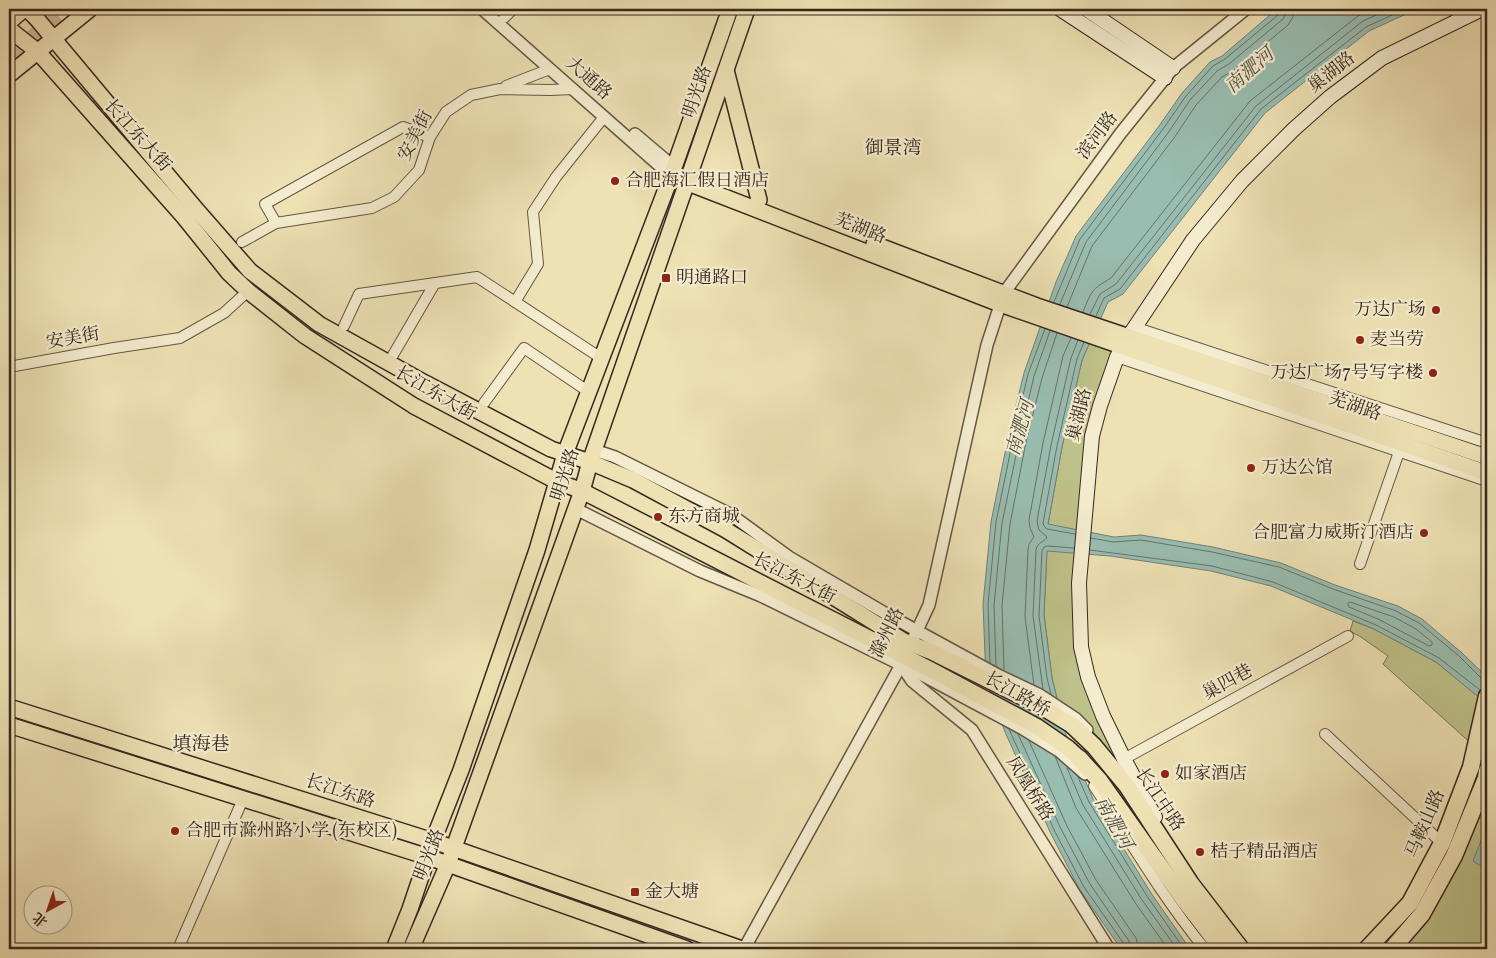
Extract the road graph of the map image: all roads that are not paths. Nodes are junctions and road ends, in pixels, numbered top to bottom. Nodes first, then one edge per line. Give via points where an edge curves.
1 (26, 9) edge
2 (90, 9) edge
3 (482, 9) edge
4 (493, 9) edge
5 (513, 9) edge
6 (730, 9) edge
7 (747, 9) edge
8 (1060, 9) edge
9 (1086, 9) edge
10 (1246, 9) edge
11 (1482, 9) edge
12 (504, 18) junction
13 (9, 22) edge
14 (9, 29) edge
15 (54, 38) junction
16 (38, 52) junction
17 (550, 69) junction
18 (726, 70) junction
19 (1169, 73) junction
20 (9, 75) edge
21 (500, 88) junction
22 (573, 89) junction
23 (604, 116) junction
24 (430, 137) junction
25 (672, 172) junction
26 (688, 178) junction
27 (759, 200) junction
28 (276, 223) junction
29 (242, 242) dead end
30 (435, 283) junction
31 (248, 291) junction
32 (999, 299) junction
33 (515, 302) junction
34 (344, 326) dead end
35 (1125, 342) junction
36 (393, 355) dead end
37 (601, 358) junction
38 (9, 367) edge
39 (589, 392) junction
40 (484, 403) dead end
41 (1487, 443) edge
42 (1399, 452) junction
43 (564, 454) junction
44 (592, 456) junction
45 (1487, 458) edge
46 (1487, 473) edge
47 (556, 481) junction
48 (1487, 482) edge
49 (582, 491) junction
50 (576, 509) junction
51 (1360, 564) dead end
52 (1348, 636) dead end
53 (905, 647) junction
54 (935, 647) joint
55 (929, 674) junction
56 (1485, 704) edge
57 (9, 707) edge
58 (1074, 722) junction
59 (9, 725) edge
60 (1325, 734) dead end
61 (1079, 758) joint
62 (1124, 759) junction
63 (1487, 771) edge
64 (1088, 776) joint
65 (244, 799) junction
66 (1143, 799) junction
67 (1162, 840) junction
68 (433, 841) junction
69 (1442, 843) junction
70 (454, 848) junction
71 (428, 857) junction
72 (448, 864) junction
73 (178, 949) edge
74 (394, 949) edge
75 (411, 949) edge
76 (687, 949) edge
77 (740, 949) edge
78 (1109, 949) edge
79 (1205, 949) edge
80 (1222, 949) edge
81 (1241, 949) edge
82 (1250, 949) edge
83 (1366, 949) edge
84 (1392, 949) edge

1 - 13 main road
1 - 15 main road, 长江东大街
2 - 15 main road
3 - 17 street, 大通路
4 - 12 street, 大通路
5 - 12 street
6 - 25 main road, 明光路
7 - 18 main road, 明光路
8 - 19 main road
9 - 19 main road
10 - 19 street, 滨河路
11 - 35 main road, 巢湖路 via 1382,58 1294,128 1242,181 1193,240
12 - 25 street, 大通路
14 - 16 main road, 长江东大街
15 - 16 main road
15 - 43 main road, 长江东大街 via 250,271 319,324
16 - 20 main road
16 - 31 main road, 长江东大街
17 - 21 street
17 - 22 street, 大通路
18 - 26 main road, 明光路
18 - 27 main road
19 - 32 street, 滨河路
21 - 22 street, 安美街
21 - 24 street, 安美街 via 471,95 446,112
22 - 23 street, 大通路
23 - 25 street, 大通路
23 - 33 street via 533,212 538,264
24 - 28 street, 安美街 via 419,170 394,197 372,208
24 - 28 street via 403,127 265,204
25 - 26 main road, 芜湖路
25 - 37 main road, 明光路
26 - 27 main road, 芜湖路
26 - 32 main road, 芜湖路
26 - 44 main road, 明光路
27 - 32 main road, 芜湖路
28 - 29 street, 安美街
30 - 33 street via 477,277
30 - 34 street via 359,294
30 - 36 street
31 - 38 street, 安美街 via 224,313 180,338
31 - 47 main road, 长江东大街 via 305,336 414,406
32 - 35 main road, 芜湖路
32 - 53 street, 滁州路 via 980,343 922,602
33 - 37 street
35 - 41 street
35 - 42 street
35 - 45 main road, 芜湖路
35 - 46 main road, 芜湖路
35 - 62 main road, 巢湖路 via 1092,436 1079,583 1081,647 1088,676
37 - 39 main road, 明光路
39 - 40 street via 524,348
39 - 43 main road, 明光路
42 - 48 street
42 - 51 street
43 - 44 main road, 长江东大街
43 - 47 main road, 明光路
44 - 49 main road, 明光路
44 - 53 main road, 长江东大街 via 726,530
47 - 49 main road, 长江东大街
47 - 68 main road, 明光路 via 536,550 461,770
49 - 50 main road, 明光路
49 - 53 main road, 长江东大街
50 - 53 street via 700,571
50 - 70 main road, 明光路
52 - 62 street, 巢四巷
53 - 54 main road, 长江东大街
53 - 55 main road, 长江东大街
53 - 77 street, 滁州路
53 - 78 street, 凤凰桥路 via 912,681 972,730
54 - 58 main road, 长江路桥
55 - 61 main road, 长江路桥 via 1036,726
55 - 64 street via 1059,752
56 - 69 highway, 马鞍山路 via 1471,767
57 - 68 main road, 长江东路
58 - 66 street via 1097,740
58 - 67 highway, 长江中路 via 1127,786
59 - 65 main road, 长江东路
60 - 69 street
61 - 80 highway, 长江中路 via 1100,781
62 - 66 main road, 巢湖路
63 - 84 highway, 马鞍山路 via 1454,856 1422,914
64 - 79 street via 1175,910
65 - 71 main road, 长江东路
65 - 73 street
66 - 67 street
66 - 82 main road, 巢湖路 via 1194,880
67 - 81 highway, 长江中路
68 - 70 main road, 长江东路
68 - 71 main road, 明光路
69 - 83 highway, 马鞍山路 via 1410,903
70 - 72 main road, 明光路
70 - 77 main road, 长江东路
71 - 72 main road, 长江东路
71 - 74 main road, 明光路
72 - 75 main road, 明光路
72 - 76 main road, 长江东路

